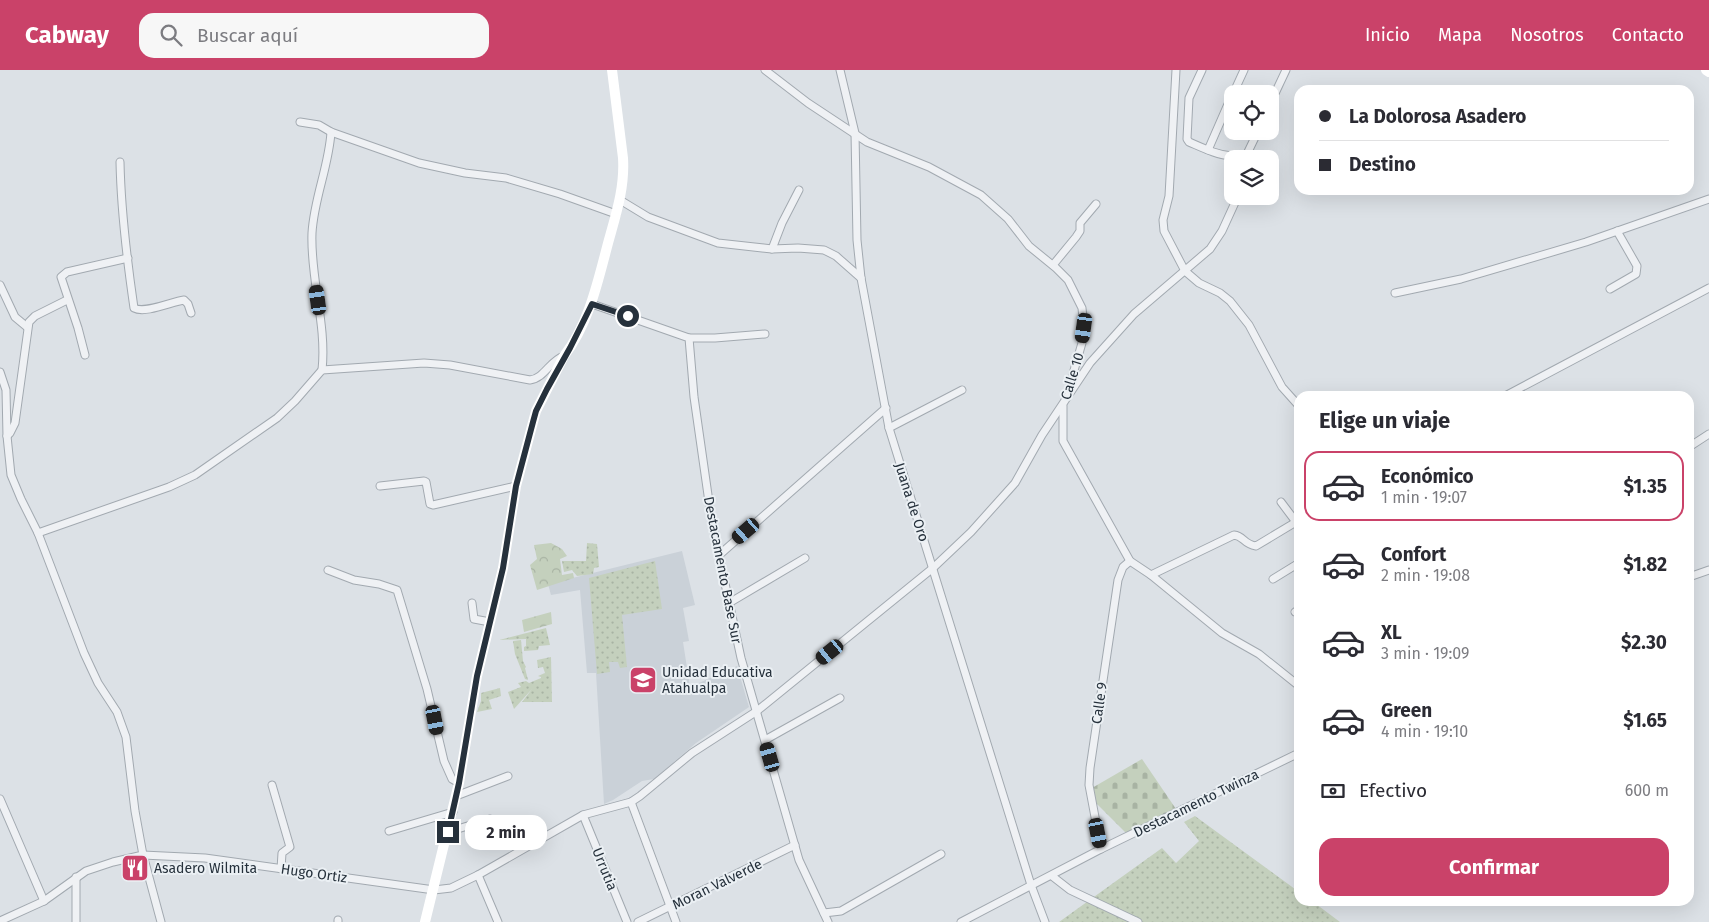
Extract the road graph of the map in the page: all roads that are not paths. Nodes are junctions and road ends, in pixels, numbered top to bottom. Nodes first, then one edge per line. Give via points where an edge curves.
1 (612, 70) edge
2 (765, 70) edge
3 (840, 70) edge
4 (1176, 70) edge
5 (1202, 70) edge
6 (1244, 70) edge
7 (1286, 70) edge
8 (1237, 85) edge
9 (1279, 85) edge
10 (1224, 115) edge
11 (300, 122) dead end
12 (331, 132) junction
13 (855, 133) junction
14 (1208, 150) junction
15 (1224, 154) edge
16 (120, 162) dead end
17 (799, 190) dead end
18 (1709, 199) edge
19 (620, 200) junction
20 (1096, 204) dead end
21 (1234, 205) edge
22 (616, 214) junction
23 (1616, 231) junction
24 (772, 248) junction
25 (128, 258) junction
26 (1053, 265) junction
27 (1185, 270) junction
28 (861, 278) junction
29 (0, 285) edge
30 (1709, 288) edge
31 (1610, 289) dead end
32 (1395, 293) dead end
33 (67, 300) junction
34 (592, 304) junction
35 (191, 313) dead end
36 (27, 327) junction
37 (765, 334) dead end
38 (689, 338) junction
39 (85, 355) dead end
40 (564, 356) junction
41 (322, 370) junction
42 (0, 372) edge
43 (962, 390) dead end
44 (1514, 391) edge
45 (1294, 400) edge
46 (1063, 405) junction
47 (886, 408) junction
48 (889, 428) junction
49 (1709, 434) edge
50 (7, 436) junction
51 (1694, 444) edge
52 (380, 486) dead end
53 (516, 486) junction
54 (1280, 502) dead end
55 (1294, 520) edge
56 (1294, 526) edge
57 (38, 533) junction
58 (718, 556) junction
59 (805, 558) dead end
60 (1130, 561) junction
61 (1294, 566) edge
62 (933, 568) junction
63 (328, 570) dead end
64 (1709, 570) edge
65 (1151, 575) junction
66 (1694, 575) edge
67 (1273, 579) dead end
68 (472, 602) dead end
69 (729, 602) junction
70 (490, 622) junction
71 (1294, 682) edge
72 (840, 698) dead end
73 (757, 711) junction
74 (765, 740) junction
75 (1294, 755) edge
76 (508, 776) dead end
77 (459, 783) junction
78 (272, 785) dead end
79 (456, 796) junction
80 (0, 799) edge
81 (631, 802) junction
82 (453, 812) junction
83 (584, 815) junction
84 (490, 819) dead end
85 (389, 832) dead end
86 (448, 832) junction
87 (795, 845) junction
88 (1101, 849) junction
89 (941, 854) dead end
90 (143, 855) junction
91 (281, 869) junction
92 (478, 875) junction
93 (1052, 876) junction
94 (76, 877) junction
95 (1032, 886) junction
96 (434, 890) junction
97 (44, 901) junction
98 (670, 907) junction
99 (824, 913) junction
100 (0, 922) edge
101 (76, 922) edge
102 (161, 922) edge
103 (426, 922) edge
104 (498, 922) edge
105 (626, 922) edge
106 (638, 922) edge
107 (676, 922) edge
108 (828, 922) edge
109 (962, 922) edge
110 (1045, 922) edge
111 (1138, 922) edge

1 - 19 street via 624,170
2 - 13 street, Calle 10
3 - 13 street, Juana de Oro
4 - 27 street via 1169,196 1162,226
5 - 14 street via 1189,98 1187,139
6 - 8 street
7 - 9 street
10 - 14 street
11 - 12 street via 319,125
12 - 22 street via 420,163 506,178
12 - 41 street via 312,232
13 - 26 street, Calle 10 via 867,142 929,167 981,195 1008,219 1029,246
13 - 28 street, Juana de Oro
14 - 15 street
16 - 25 street
17 - 24 street
18 - 23 street
19 - 22 street
19 - 24 street via 648,217 718,243
20 - 26 street via 1080,223 1076,238
21 - 27 street via 1210,249
22 - 34 street
23 - 31 street via 1638,270
23 - 32 street via 1461,279
24 - 28 street via 824,250
25 - 33 street via 64,273 61,278
25 - 35 street via 136,310 184,300
26 - 46 street, Calle 10 via 1068,280 1084,318 1082,343
27 - 45 street via 1230,301 1249,325 1282,387
27 - 46 street via 1134,314 1090,363
28 - 47 street, Juana de Oro
29 - 36 street via 15,317
30 - 44 street
33 - 36 street via 32,318
33 - 39 street
34 - 38 street
34 - 40 street
36 - 50 street via 15,423
37 - 38 street
38 - 58 street, Destacamento Base Sur via 696,413
40 - 41 street via 537,379 530,380 424,363
40 - 53 street via 536,411
41 - 57 street via 277,418 195,475
42 - 50 street via 6,390
43 - 48 street
46 - 60 street, Calle 10 via 1063,442
46 - 62 street via 1015,483
47 - 48 street, Juana de Oro
47 - 58 street
48 - 62 street, Juana de Oro
49 - 51 street
50 - 57 street via 12,475
52 - 53 street via 424,481 433,505
53 - 70 street via 503,568
54 - 55 street
56 - 65 street via 1256,546 1234,535
57 - 90 street via 84,652 122,723
58 - 69 street, Destacamento Base Sur
59 - 69 street
60 - 65 street, Calle 10
60 - 88 street, Calle 9 via 1123,567 1118,580 1090,768 1089,785
61 - 67 street
62 - 73 street
62 - 95 street, Juana de Oro
63 - 77 street via 397,590 425,682 444,761 452,779
64 - 66 street
65 - 71 street, Calle 10 via 1222,633 1259,654
68 - 70 street via 474,619
69 - 73 street, Destacamento Base Sur via 740,658
70 - 77 street via 477,676
72 - 74 street
73 - 74 street, Destacamento Base Sur
73 - 81 street via 692,753
74 - 87 street, Destacamento Base Sur
75 - 88 street, Destacamento Twinza
76 - 79 street
77 - 79 street
78 - 91 street via 290,847 282,852
79 - 82 street
80 - 97 street
81 - 83 street, Hugo Ortiz
81 - 98 street
82 - 85 street
82 - 86 street
83 - 92 street, Hugo Ortiz
83 - 105 street, Urrutia
84 - 86 street
86 - 96 street
87 - 98 street, Moran Valverde
87 - 99 street, Destacamento Base Sur
88 - 93 street, Destacamento Twinza
89 - 99 street via 841,911
90 - 91 street, Hugo Ortiz via 205,858
90 - 94 street, Hugo Ortiz via 86,870
90 - 102 street
91 - 96 street, Hugo Ortiz
92 - 96 street, Hugo Ortiz via 451,888
92 - 104 street
93 - 95 street, Destacamento Twinza
93 - 111 street via 1070,890
94 - 97 street, Hugo Ortiz
94 - 101 street
95 - 109 street, Destacamento Twinza
95 - 110 street, Juana de Oro
96 - 103 street
97 - 100 street, Hugo Ortiz
98 - 106 street, Moran Valverde
98 - 107 street
99 - 108 street, Destacamento Base Sur

